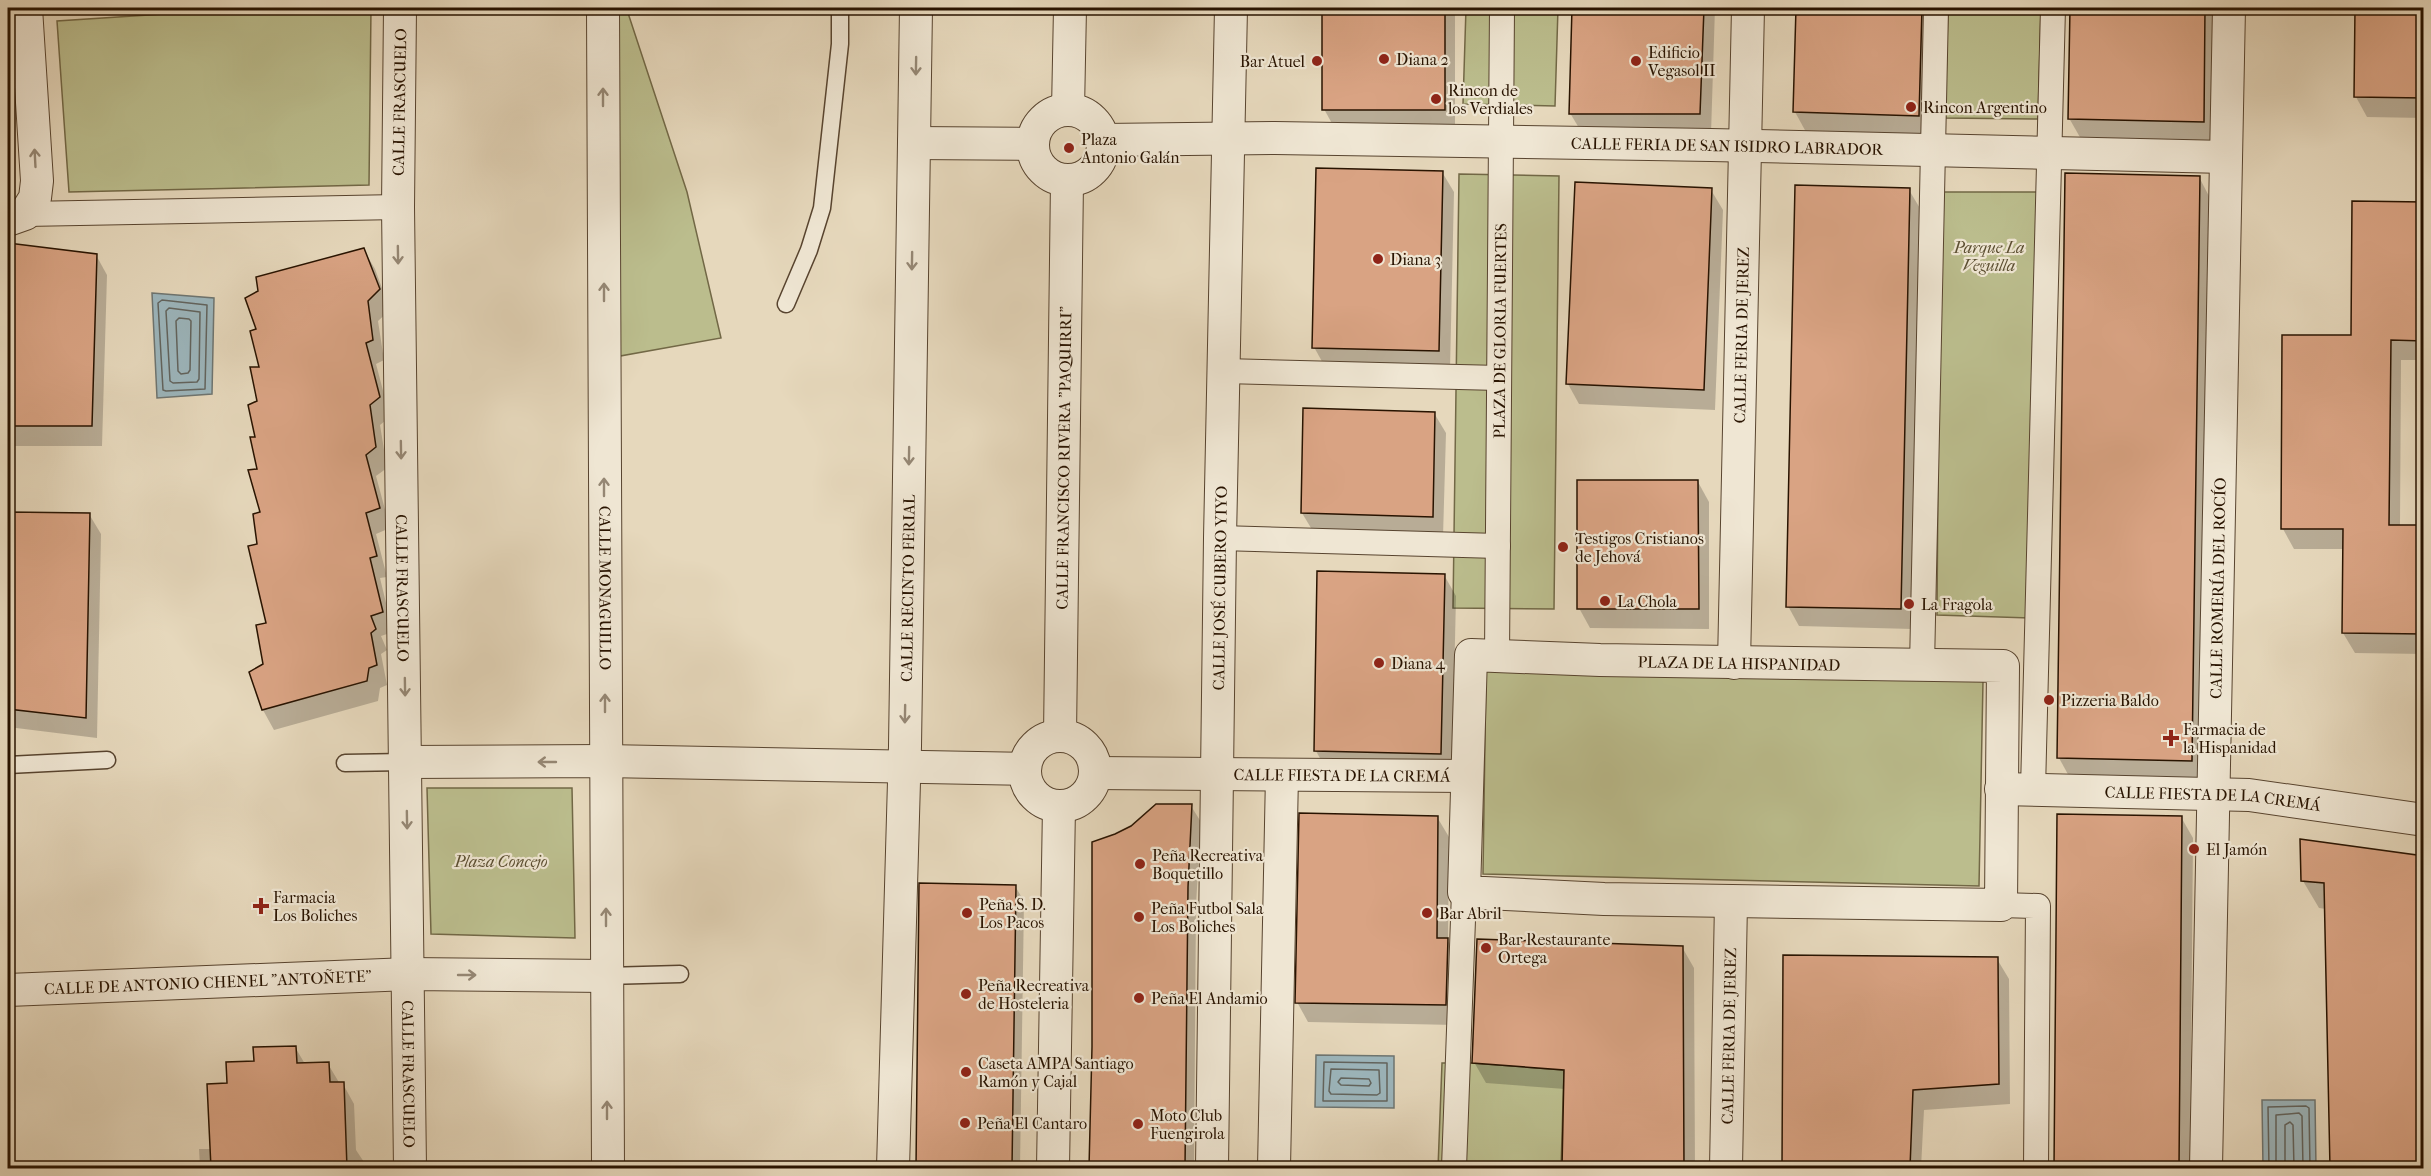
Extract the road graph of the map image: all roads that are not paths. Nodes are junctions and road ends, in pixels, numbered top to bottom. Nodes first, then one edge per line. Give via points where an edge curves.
1 (26, 8) edge
2 (400, 8) edge
3 (603, 8) edge
4 (840, 8) edge
5 (916, 8) edge
6 (1070, 8) edge
7 (1231, 8) edge
8 (1502, 8) edge
9 (1748, 8) edge
10 (1936, 8) edge
11 (2053, 8) edge
12 (2229, 8) edge
13 (1068, 110) junction
14 (1229, 138) junction
15 (1103, 141) junction
16 (1501, 142) junction
17 (914, 143) junction
18 (1033, 144) junction
19 (1744, 146) junction
20 (1932, 150) junction
21 (2049, 153) junction
22 (2226, 157) junction
23 (1067, 181) junction
24 (398, 207) junction
25 (16, 217) edge
26 (786, 304) dead end
27 (1224, 371) junction
28 (1499, 378) junction
29 (1220, 538) junction
30 (1498, 546) junction
31 (1497, 657) junction
32 (1734, 663) junction
33 (1922, 666) junction
34 (1060, 735) junction
35 (107, 760) dead end
36 (406, 762) junction
37 (605, 762) junction
38 (345, 763) dead end
39 (8, 765) edge
40 (904, 767) junction
41 (1025, 769) junction
42 (1096, 772) junction
43 (1218, 775) junction
44 (1282, 775) junction
45 (1467, 776) junction
46 (2001, 789) junction
47 (2033, 789) junction
48 (2213, 793) junction
49 (1059, 806) junction
50 (2424, 820) edge
51 (1464, 892) junction
52 (1731, 902) junction
53 (2001, 905) junction
54 (409, 974) junction
55 (680, 974) dead end
56 (606, 976) junction
57 (8, 990) edge
58 (410, 1168) edge
59 (608, 1168) edge
60 (892, 1168) edge
61 (1053, 1168) edge
62 (1212, 1168) edge
63 (1274, 1168) edge
64 (1454, 1168) edge
65 (1726, 1168) edge
66 (2036, 1168) edge
67 (2206, 1168) edge

25 -> 1 street via 34,198 37,181
2 - 24 street, CALLE FRASCUELO
37 -> 3 street, CALLE MONAGUILLO
4 - 26 lane via 840,44 822,208
5 -> 17 street, CALLE RECINTO FERIAL
6 - 13 street
7 - 14 street, CALLE JOSÉ CUBERO YIYO
8 - 16 street, PLAZA DE GLORIA FUERTES
9 - 19 street, CALLE FERIA DE JEREZ
10 - 20 street
11 - 21 street
12 - 22 street, CALLE ROMERÍA DEL ROCÍO
13 - 15 street via 1089,117
13 - 18 street via 1058,111 1040,123
14 - 15 street, CALLE FERIA DE SAN ISIDRO LABRADOR
14 - 16 street, CALLE FERIA DE SAN ISIDRO LABRADOR
14 - 27 street, CALLE JOSÉ CUBERO YIYO
15 - 23 street via 1096,167 1088,175
16 - 19 street, CALLE FERIA DE SAN ISIDRO LABRADOR
16 - 28 street, PLAZA DE GLORIA FUERTES
17 - 18 street
17 -> 40 street, CALLE RECINTO FERIAL
18 - 23 street via 1038,165 1046,174
19 - 20 street, CALLE FERIA DE SAN ISIDRO LABRADOR
19 - 32 street, CALLE FERIA DE JEREZ
20 - 21 street, CALLE FERIA DE SAN ISIDRO LABRADOR
20 - 33 street
21 - 22 street, CALLE FERIA DE SAN ISIDRO LABRADOR
21 - 47 street
22 - 48 street, CALLE ROMERÍA DEL ROCÍO
23 - 34 street, CALLE FRANCISCO RIVERA "PAQUIRRI"
24 - 25 street
24 -> 36 street, CALLE FRASCUELO
27 - 28 street
27 - 29 street, CALLE JOSÉ CUBERO YIYO
28 - 30 street, PLAZA DE GLORIA FUERTES
29 - 30 street
29 - 43 street, CALLE JOSÉ CUBERO YIYO
30 - 31 street, PLAZA DE GLORIA FUERTES
31 - 32 street, PLAZA DE LA HISPANIDAD
31 - 45 street, PLAZA DE LA HISPANIDAD via 1471,655
32 - 33 street, PLAZA DE LA HISPANIDAD
33 - 46 street, PLAZA DE LA HISPANIDAD via 2003,666
34 - 41 street via 1040,742 1027,759
34 - 42 street via 1081,743 1089,751
35 - 39 lane
37 -> 36 street
36 - 38 lane
36 -> 54 street, CALLE FRASCUELO
37 - 40 street
56 -> 37 street, CALLE MONAGUILLO
40 - 41 street
40 - 60 street, CALLE RECINTO FERIAL
41 - 49 street via 1031,791 1048,804
42 - 43 street, CALLE FIESTA DE LA CREMÁ
42 - 49 street via 1094,783 1080,800
43 - 44 street, CALLE FIESTA DE LA CREMÁ
43 - 62 street, CALLE JOSÉ CUBERO YIYO
44 - 45 street, CALLE FIESTA DE LA CREMÁ
44 - 63 street
45 - 51 street, PLAZA DE LA HISPANIDAD
46 - 47 street, CALLE FIESTA DE LA CREMÁ
46 - 53 street, PLAZA DE LA HISPANIDAD
47 - 48 street, CALLE FIESTA DE LA CREMÁ
48 - 50 street, CALLE FIESTA DE LA CREMÁ
48 - 67 street, CALLE ROMERÍA DEL ROCÍO
49 - 61 street
51 - 52 street
51 - 64 street
52 - 53 street
52 - 65 street, CALLE FERIA DE JEREZ
53 - 66 street via 2038,906
54 -> 56 street, CALLE DE ANTONIO CHENEL "ANTOÑETE"
54 - 57 street, CALLE DE ANTONIO CHENEL "ANTOÑETE"
54 - 58 street, CALLE FRASCUELO
55 - 56 lane
59 -> 56 street, CALLE MONAGUILLO

